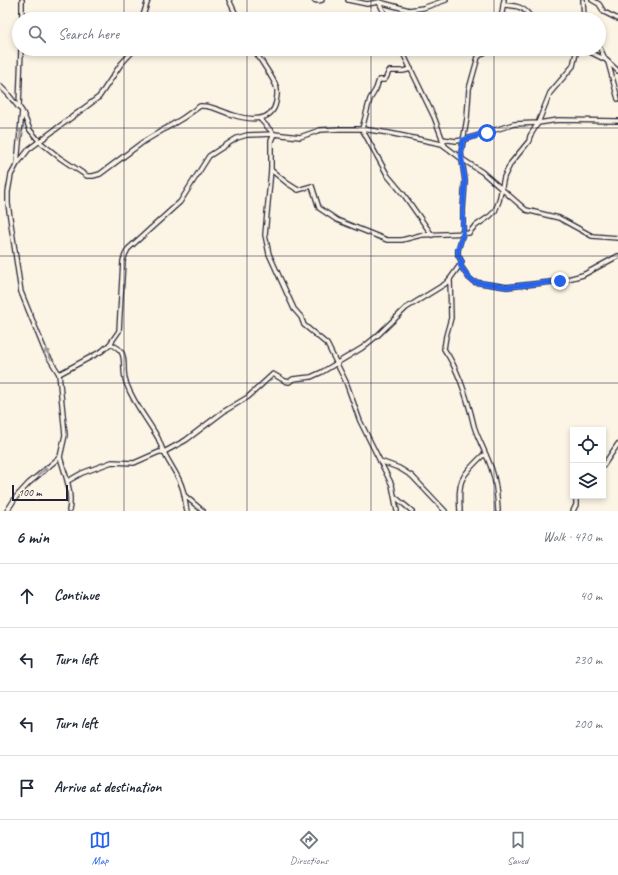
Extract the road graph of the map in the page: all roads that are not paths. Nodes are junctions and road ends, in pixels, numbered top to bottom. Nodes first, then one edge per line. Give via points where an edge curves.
1 (22, 0) edge
2 (148, 0) edge
3 (231, 0) edge
4 (314, 0) edge
5 (322, 0) edge
6 (348, 0) edge
7 (446, 0) edge
8 (504, 0) edge
9 (592, 0) edge
10 (379, 2) junction
11 (583, 2) edge
12 (503, 5) junction
13 (22, 12) edge
14 (144, 12) edge
15 (235, 12) edge
16 (384, 12) edge
17 (502, 12) edge
18 (528, 12) edge
19 (584, 12) edge
20 (604, 12) edge
21 (606, 13) edge
22 (618, 19) edge
23 (21, 56) edge
24 (128, 56) edge
25 (258, 56) edge
26 (404, 56) edge
27 (479, 56) edge
28 (575, 56) edge
29 (598, 56) edge
30 (604, 56) edge
31 (606, 60) junction
32 (411, 69) junction
33 (618, 72) edge
34 (0, 86) edge
35 (618, 99) edge
36 (22, 111) junction
37 (260, 119) junction
38 (618, 121) edge
39 (538, 123) junction
40 (362, 129) junction
41 (274, 134) junction
42 (442, 139) junction
43 (463, 140) junction
44 (40, 142) junction
45 (445, 146) junction
46 (462, 159) junction
47 (17, 164) junction
48 (271, 170) junction
49 (502, 190) junction
50 (463, 233) junction
51 (432, 235) junction
52 (618, 238) edge
53 (618, 256) edge
54 (460, 265) junction
55 (450, 279) junction
56 (110, 344) junction
57 (336, 364) junction
58 (59, 374) junction
59 (618, 444) edge
60 (164, 452) junction
61 (486, 455) junction
62 (60, 457) junction
63 (380, 461) junction
64 (605, 463) edge
65 (68, 481) junction
66 (184, 494) junction
67 (395, 497) junction
68 (576, 499) edge
69 (7, 511) edge
70 (69, 511) edge
71 (187, 511) edge
72 (203, 511) edge
73 (397, 511) edge
74 (412, 511) edge
75 (445, 511) edge
76 (460, 511) edge
77 (498, 511) edge
78 (573, 511) edge

1 - 13 street
2 - 14 street
3 - 15 street
4 - 5 street
6 - 10 street via 367,4
7 - 10 street via 410,10
8 - 12 street
9 - 11 street
9 - 20 street via 599,4
10 - 16 street
11 - 19 street
12 - 17 street
12 - 18 street via 518,6
21 - 22 street
23 - 36 street via 19,107
24 - 44 street via 99,96
25 - 37 street via 276,87 277,98 272,112
26 - 32 street
27 - 43 street via 469,89
28 - 39 street via 573,66 550,93
29 - 31 street
30 - 31 street
31 - 33 street
31 - 35 street
32 - 40 street via 389,71 384,80 379,80 370,99
32 - 42 street
34 - 36 street
36 - 44 street via 30,130
47 -> 36 street
37 - 41 street
37 - 44 street via 200,106 143,142 100,174 93,176 87,176
38 - 39 street via 558,120
39 - 43 street via 514,124
39 - 49 street via 511,163
40 - 41 street via 320,130 300,137
40 - 45 street via 399,134
40 - 51 street via 388,176
41 - 48 street
41 - 56 street via 247,135 209,156 180,202 128,249 123,261 119,331
42 - 43 street
42 - 45 street
43 - 46 street
44 - 47 street via 28,150
45 - 46 street
46 - 49 street
46 - 50 street via 465,181
58 -> 47 street via 43,344 18,281 8,204 11,175
48 - 51 street via 298,190 312,186 319,208 337,220 371,234 386,240
48 - 57 street via 265,235 268,254 294,308 304,324 326,344
49 - 50 street via 495,211 469,234
49 - 52 street via 526,210 559,218 592,236
50 - 51 street
50 - 54 street via 458,250 462,262
53 - 54 street via 583,275 560,281 507,287 474,282
54 - 55 street
55 - 57 street via 406,308 368,344
55 - 61 street via 451,318 444,349 453,362
56 - 58 street via 98,354
56 - 60 street via 122,352 126,385 159,439
57 - 60 street via 311,377 288,382 272,374 248,397 186,440
57 - 63 street
58 - 62 street via 65,435
59 - 64 street
60 - 65 street via 134,463 112,462 82,472
60 - 66 street
61 - 76 street via 482,456 461,479
61 - 77 street via 493,470
62 - 65 street
69 -> 62 street via 29,483
63 - 67 street
63 - 75 street via 412,476
65 - 70 street via 71,502
66 - 71 street
66 - 72 street
67 - 73 street
67 - 74 street
68 - 78 street

